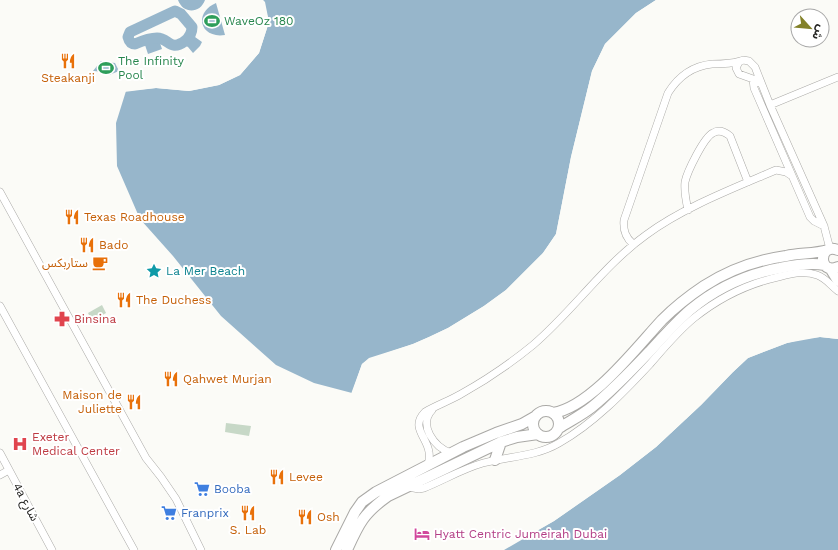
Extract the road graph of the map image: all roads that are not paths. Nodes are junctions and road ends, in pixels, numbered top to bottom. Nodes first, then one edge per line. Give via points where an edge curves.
1 (741, 61) junction
2 (722, 64) junction
3 (738, 73) junction
4 (838, 77) edge
5 (753, 79) junction
6 (761, 83) junction
7 (770, 105) junction
8 (783, 155) junction
9 (776, 170) junction
10 (792, 176) junction
11 (748, 182) junction
12 (0, 192) edge
13 (688, 210) junction
14 (824, 226) junction
15 (633, 244) junction
16 (832, 249) edge
17 (831, 267) edge
18 (838, 281) edge
19 (838, 291) edge
20 (0, 306) edge
21 (645, 357) junction
22 (644, 371) junction
23 (434, 407) junction
24 (553, 413) junction
25 (536, 416) junction
26 (559, 428) junction
27 (538, 434) junction
28 (501, 442) junction
29 (0, 453) edge
30 (450, 453) junction
31 (495, 460) junction
32 (428, 465) junction
33 (9, 470) junction
34 (0, 475) edge
35 (408, 487) junction
36 (52, 550) edge
37 (134, 550) edge
38 (200, 550) edge
39 (336, 550) edge
40 (346, 550) edge

1 - 2 street
1 - 3 street via 736,66
1 - 6 street via 749,61 753,65
2 - 3 street
2 - 15 street via 690,70 668,93 624,220 626,236
3 - 5 street
4 - 7 street
5 - 6 street
5 - 8 street via 754,88
6 - 7 street
7 - 14 street
8 - 9 street
8 - 10 street
9 - 10 street
9 - 11 street
10 - 14 street via 810,217
11 - 13 street
11 - 13 street via 730,136 721,131 714,132 708,136 688,172 685,190
12 - 38 street via 146,458 176,499
13 - 15 street
14 - 16 street
15 - 23 street via 533,344 486,379
16 - 17 street via 823,257
16 - 24 street via 786,255 733,271 716,279 674,308 632,354 598,386 574,405
17 - 18 street
17 - 21 street via 815,264 786,266 734,283 689,311
19 - 22 street via 822,277 808,273 779,277 746,287 723,298 693,319
20 - 37 street
21 - 22 street
21 - 26 street via 593,407
22 - 31 street via 605,409 559,443 533,454
23 - 30 street via 428,416 427,428 438,446
23 - 32 street via 422,415 419,425 429,452
24 - 25 street via 544,412
24 - 26 street via 559,420
25 - 27 street via 534,426
25 - 30 street
26 - 27 street via 550,436
27 - 28 street
28 - 31 street
28 - 35 street
29 - 33 street, 4a شارع
30 - 32 street
31 - 35 street via 424,488
32 - 39 street via 362,502
33 - 34 street
33 - 36 street, 4a شارع
35 - 40 street via 388,496 369,511 359,524

